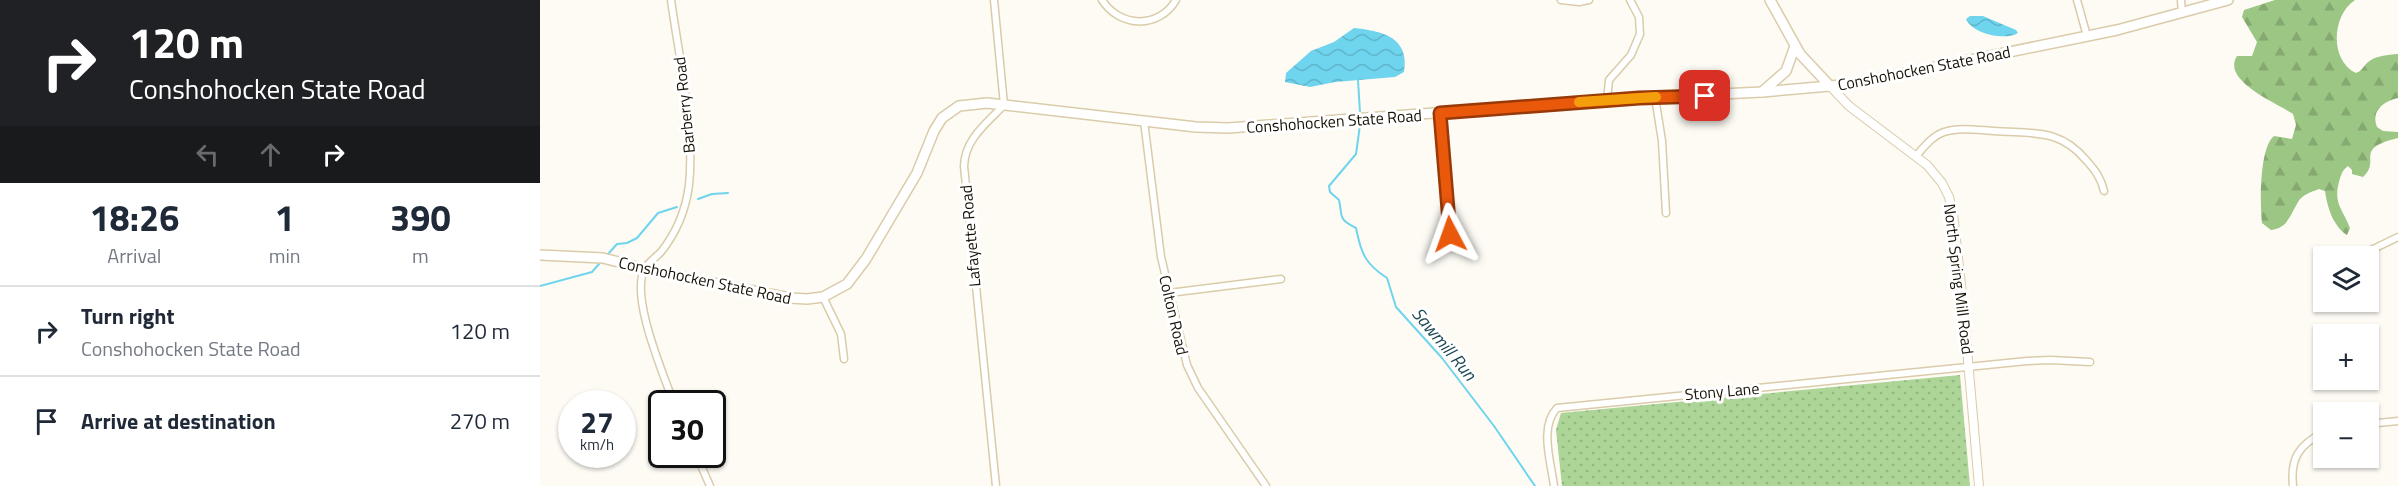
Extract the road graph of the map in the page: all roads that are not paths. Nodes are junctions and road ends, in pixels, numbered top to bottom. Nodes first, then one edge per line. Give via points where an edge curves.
1 (671, 0) edge
2 (994, 0) edge
3 (1102, 0) edge
4 (1176, 0) edge
5 (1561, 0) edge
6 (1589, 0) edge
7 (1630, 0) edge
8 (1770, 0) edge
9 (2077, 0) edge
10 (2181, 0) edge
11 (2228, 0) edge
12 (2182, 13) junction
13 (2087, 36) junction
14 (1795, 46) junction
15 (1830, 86) junction
16 (1762, 92) junction
17 (1655, 97) junction
18 (1606, 100) junction
19 (1004, 105) junction
20 (1440, 113) junction
21 (1144, 121) junction
22 (1916, 156) junction
23 (2104, 191) dead end
24 (1666, 213) dead end
25 (2398, 237) edge
26 (1448, 242) dead end
27 (2379, 246) edge
28 (540, 255) edge
29 (645, 269) junction
30 (1281, 279) dead end
31 (1169, 293) junction
32 (823, 297) junction
33 (844, 359) dead end
34 (2090, 362) dead end
35 (1969, 368) junction
36 (669, 390) edge
37 (2398, 421) edge
38 (2379, 423) edge
39 (2313, 438) edge
40 (702, 468) edge
41 (710, 486) edge
42 (996, 486) edge
43 (1266, 486) edge
44 (1554, 486) edge
45 (1979, 486) edge
46 (2293, 486) edge

1 - 29 street, Barberry Road via 689,132 689,182 673,233
2 - 19 street
3 - 4 street via 1116,15 1139,22 1163,16
5 - 6 street
7 - 18 street via 1639,17 1640,34 1631,55 1609,80
8 - 14 main road, North Spring Mill Road
9 - 13 street
10 - 12 street
11 - 12 main road, Conshohocken State Road
12 - 13 main road, Conshohocken State Road
13 - 15 main road, Conshohocken State Road
14 - 15 main road, North Spring Mill Road
14 - 16 main road via 1786,71
15 - 16 main road, Conshohocken State Road
15 - 22 street, North Spring Mill Road via 1849,106
16 - 17 main road, Conshohocken State Road
17 - 18 main road, Conshohocken State Road
17 - 24 street
18 - 20 main road, Conshohocken State Road
19 - 21 main road, Conshohocken State Road
19 - 32 main road, Conshohocken State Road via 965,104 942,118 918,173 866,259 847,284
19 - 42 street, Lafayette Road via 969,142 964,166
20 - 21 main road, Conshohocken State Road via 1228,128
20 - 26 street
21 - 31 street, Colton Road via 1157,237
22 - 23 street via 1932,139 1950,131 2046,134 2076,148 2097,172
22 - 35 street, North Spring Mill Road via 1937,177 1952,205
25 - 27 street
28 - 29 main road, Conshohocken State Road via 590,256
29 - 32 main road, Conshohocken State Road via 790,298
29 - 36 street via 642,291 646,322
30 - 31 street
31 - 43 street, Colton Road via 1191,377
32 - 33 street via 841,334
34 - 35 street via 2051,360
35 - 44 street, Stony Lane via 1557,408 1547,429
35 - 45 street, North Spring Mill Road
37 - 38 street
39 - 46 street via 2294,458
40 - 41 street

